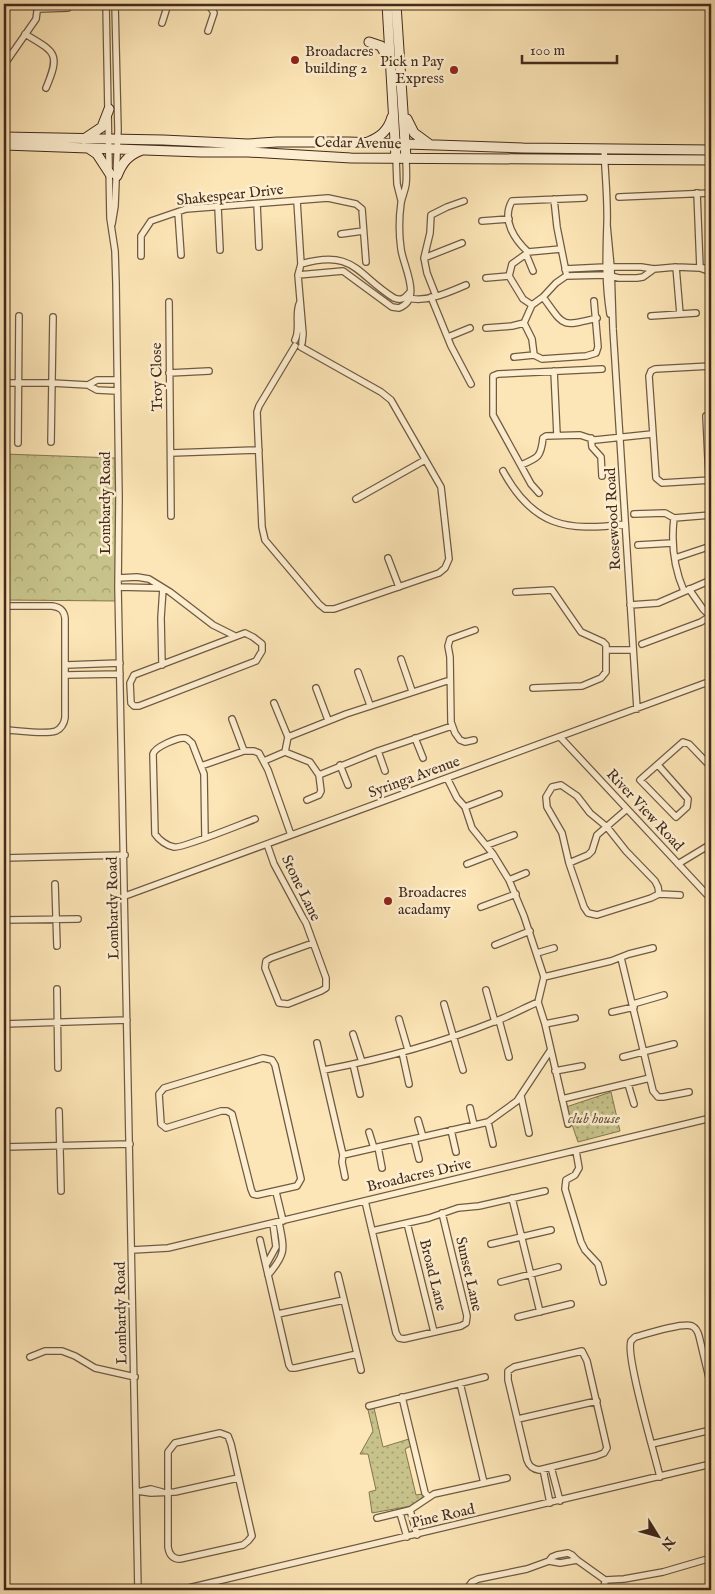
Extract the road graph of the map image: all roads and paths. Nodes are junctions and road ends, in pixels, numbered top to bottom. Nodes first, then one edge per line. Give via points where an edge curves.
1 (106, 4) edge
2 (115, 4) edge
3 (168, 4) edge
4 (205, 4) edge
5 (387, 4) edge
6 (396, 4) edge
7 (38, 6) edge
8 (68, 8) dead end
9 (162, 23) dead end
10 (208, 31) dead end
11 (25, 34) junction
12 (369, 42) dead end
13 (390, 64) junction
14 (4, 65) edge
15 (46, 88) dead end
16 (109, 109) junction
17 (394, 113) junction
18 (404, 115) junction
19 (4, 137) edge
20 (85, 143) junction
21 (365, 143) junction
22 (113, 144) junction
23 (4, 145) edge
24 (396, 145) junction
25 (406, 145) junction
26 (430, 145) junction
27 (604, 148) junction
28 (147, 149) junction
29 (711, 150) edge
30 (396, 158) junction
31 (406, 158) junction
32 (604, 159) junction
33 (711, 160) edge
34 (113, 175) junction
35 (697, 193) junction
36 (711, 193) edge
37 (619, 197) dead end
38 (584, 198) dead end
39 (554, 199) junction
40 (297, 201) junction
41 (464, 201) dead end
42 (401, 202) junction
43 (257, 204) junction
44 (218, 207) junction
45 (178, 212) junction
46 (509, 219) junction
47 (482, 220) dead end
48 (607, 225) junction
49 (363, 231) junction
50 (341, 234) dead end
51 (462, 243) dead end
52 (259, 247) dead end
53 (561, 249) junction
54 (220, 250) dead end
55 (527, 253) junction
56 (181, 254) dead end
57 (141, 256) dead end
58 (424, 258) junction
59 (611, 258) junction
60 (366, 262) dead end
61 (301, 264) junction
62 (608, 267) junction
63 (676, 267) junction
64 (620, 268) junction
65 (700, 268) junction
66 (565, 269) junction
67 (654, 269) junction
68 (711, 270) edge
69 (533, 271) dead end
70 (362, 272) junction
71 (298, 275) junction
72 (509, 276) junction
73 (566, 276) junction
74 (593, 276) junction
75 (609, 276) junction
76 (486, 278) dead end
77 (356, 279) junction
78 (466, 285) dead end
79 (607, 293) junction
80 (434, 297) junction
81 (543, 297) junction
82 (408, 298) junction
83 (594, 301) dead end
84 (169, 302) dead end
85 (532, 304) junction
86 (680, 314) junction
87 (696, 314) dead end
88 (19, 316) dead end
89 (651, 316) dead end
90 (53, 317) dead end
91 (597, 318) junction
92 (524, 323) junction
93 (470, 328) dead end
94 (486, 328) dead end
95 (613, 329) junction
96 (448, 338) junction
97 (298, 344) junction
98 (534, 355) junction
99 (514, 357) dead end
100 (711, 366) edge
101 (602, 369) dead end
102 (209, 371) dead end
103 (554, 371) junction
104 (169, 373) junction
105 (118, 380) junction
106 (4, 383) edge
107 (19, 383) junction
108 (52, 383) junction
109 (471, 384) dead end
110 (88, 385) junction
111 (117, 390) junction
112 (706, 416) dead end
113 (652, 434) junction
114 (557, 435) junction
115 (620, 436) junction
116 (590, 438) junction
117 (51, 442) dead end
118 (18, 443) dead end
119 (259, 450) junction
120 (170, 453) junction
121 (425, 460) junction
122 (521, 466) junction
123 (503, 471) dead end
124 (602, 476) dead end
125 (710, 480) edge
126 (539, 493) dead end
127 (356, 498) dead end
128 (634, 514) dead end
129 (171, 516) dead end
130 (711, 516) edge
131 (674, 518) junction
132 (625, 524) junction
133 (672, 543) junction
134 (638, 544) dead end
135 (711, 546) edge
136 (388, 558) dead end
137 (675, 558) junction
138 (118, 578) junction
139 (711, 580) edge
140 (118, 587) junction
141 (399, 587) junction
142 (163, 588) junction
143 (686, 590) junction
144 (516, 592) dead end
145 (630, 605) junction
146 (4, 606) edge
147 (711, 617) edge
148 (475, 630) dead end
149 (235, 636) junction
150 (642, 644) dead end
151 (607, 650) junction
152 (633, 650) junction
153 (401, 659) dead end
154 (120, 663) junction
155 (66, 665) junction
156 (162, 665) junction
157 (358, 672) dead end
158 (120, 674) junction
159 (66, 675) junction
160 (450, 680) junction
161 (711, 681) edge
162 (316, 688) dead end
163 (533, 688) dead end
164 (412, 691) junction
165 (274, 703) dead end
166 (370, 705) junction
167 (637, 709) junction
168 (232, 719) dead end
169 (328, 720) junction
170 (452, 726) junction
171 (4, 730) edge
172 (288, 737) junction
173 (415, 738) junction
174 (560, 738) junction
175 (474, 740) dead end
176 (244, 751) junction
177 (378, 751) junction
178 (285, 752) junction
179 (423, 758) dead end
180 (264, 761) junction
181 (340, 765) junction
182 (658, 765) junction
183 (201, 766) junction
184 (711, 767) edge
185 (385, 771) dead end
186 (319, 775) junction
187 (447, 778) junction
188 (348, 785) dead end
189 (499, 794) dead end
190 (307, 800) dead end
191 (465, 807) junction
192 (627, 810) junction
193 (255, 819) dead end
194 (607, 826) junction
195 (514, 835) dead end
196 (291, 836) junction
197 (205, 837) junction
198 (267, 844) junction
199 (711, 844) edge
200 (487, 845) junction
201 (493, 854) junction
202 (125, 856) junction
203 (4, 858) edge
204 (569, 863) junction
205 (467, 864) dead end
206 (678, 864) junction
207 (526, 873) dead end
208 (509, 880) junction
209 (55, 884) dead end
210 (516, 894) junction
211 (659, 894) junction
212 (680, 895) dead end
213 (125, 896) junction
214 (711, 899) edge
215 (481, 907) dead end
216 (56, 919) junction
217 (78, 919) dead end
218 (4, 920) edge
219 (530, 932) junction
220 (313, 943) junction
221 (495, 945) dead end
222 (57, 946) dead end
223 (554, 948) dead end
224 (653, 948) dead end
225 (537, 954) junction
226 (621, 958) junction
227 (544, 977) junction
228 (57, 989) dead end
229 (486, 990) dead end
230 (664, 995) dead end
231 (538, 1002) junction
232 (444, 1004) dead end
233 (633, 1005) junction
234 (612, 1012) dead end
235 (575, 1018) dead end
236 (399, 1019) dead end
237 (127, 1020) junction
238 (497, 1021) junction
239 (58, 1022) junction
240 (4, 1024) edge
241 (545, 1024) junction
242 (353, 1034) dead end
243 (454, 1037) junction
244 (316, 1043) dead end
245 (674, 1044) dead end
246 (405, 1051) junction
247 (550, 1051) junction
248 (644, 1052) junction
249 (623, 1056) dead end
250 (508, 1057) dead end
251 (362, 1062) junction
252 (353, 1064) junction
253 (582, 1066) dead end
254 (58, 1068) dead end
255 (324, 1070) junction
256 (463, 1070) dead end
257 (555, 1071) junction
258 (650, 1078) junction
259 (409, 1084) dead end
260 (628, 1084) junction
261 (688, 1092) dead end
262 (360, 1094) dead end
263 (521, 1096) junction
264 (562, 1099) junction
265 (634, 1104) dead end
266 (470, 1108) dead end
267 (60, 1111) dead end
268 (711, 1118) edge
269 (418, 1120) dead end
270 (488, 1122) junction
271 (568, 1124) dead end
272 (474, 1125) junction
273 (451, 1130) junction
274 (369, 1132) dead end
275 (530, 1133) dead end
276 (423, 1137) junction
277 (414, 1139) junction
278 (130, 1144) junction
279 (494, 1144) dead end
280 (60, 1146) junction
281 (4, 1147) edge
282 (376, 1148) junction
283 (576, 1151) junction
284 (456, 1152) dead end
285 (343, 1155) junction
286 (419, 1159) dead end
287 (382, 1168) dead end
288 (345, 1177) dead end
289 (61, 1191) dead end
290 (545, 1191) dead end
291 (276, 1192) junction
292 (512, 1198) junction
293 (365, 1201) junction
294 (442, 1214) junction
295 (278, 1222) junction
296 (407, 1223) junction
297 (552, 1230) dead end
298 (372, 1231) junction
299 (521, 1237) junction
300 (260, 1240) dead end
301 (491, 1244) dead end
302 (132, 1250) junction
303 (266, 1265) junction
304 (558, 1267) dead end
305 (268, 1274) junction
306 (530, 1274) junction
307 (338, 1276) dead end
308 (501, 1282) dead end
309 (603, 1282) dead end
310 (344, 1300) junction
311 (571, 1304) dead end
312 (540, 1312) junction
313 (278, 1314) junction
314 (518, 1316) dead end
315 (434, 1332) junction
316 (357, 1354) junction
317 (30, 1357) dead end
318 (361, 1370) dead end
319 (135, 1377) junction
320 (485, 1377) dead end
321 (460, 1383) junction
322 (711, 1386) edge
323 (402, 1397) junction
324 (596, 1401) junction
325 (369, 1406) dead end
326 (518, 1419) junction
327 (711, 1430) edge
328 (652, 1444) junction
329 (711, 1464) edge
330 (551, 1467) junction
331 (543, 1469) junction
332 (660, 1477) junction
333 (238, 1478) junction
334 (507, 1478) dead end
335 (484, 1483) junction
336 (140, 1491) junction
337 (166, 1493) junction
338 (429, 1497) junction
339 (560, 1501) junction
340 (550, 1503) junction
341 (410, 1510) junction
342 (400, 1513) junction
343 (377, 1518) dead end
344 (417, 1535) junction
345 (407, 1537) junction
346 (711, 1558) edge
347 (576, 1560) junction
348 (549, 1561) junction
349 (605, 1580) junction
350 (138, 1590) edge
351 (180, 1590) edge
352 (466, 1590) edge
353 (604, 1590) edge

1 - 16 street
2 - 22 street
3 - 9 street
4 - 10 street via 214,12
5 - 13 main road
6 - 18 main road
7 - 8 street
7 - 11 street via 37,18
11 - 14 street
11 - 15 street via 53,54 55,64
12 - 13 main road via 383,49
13 - 17 main road
16 - 20 main road via 102,127
16 - 22 street
17 - 21 main road via 383,134
17 - 24 main road
18 - 25 main road
18 - 26 main road via 414,133
19 - 20 main road, Cedar Avenue via 43,137
20 - 22 main road, Cedar Avenue
20 - 23 main road, Cedar Avenue
20 - 34 main road
21 - 22 main road, Cedar Avenue
21 - 24 main road, Cedar Avenue
22 - 28 main road, Cedar Avenue
22 - 34 street, Lombardy Road
24 - 25 main road, Cedar Avenue
24 - 30 main road
25 - 26 main road, Cedar Avenue
25 - 31 main road
26 - 27 main road, Cedar Avenue
27 - 29 main road, Cedar Avenue
27 - 32 street, Rosewood Road
28 - 30 main road, Cedar Avenue
28 - 34 main road via 125,159
30 - 31 main road, Cedar Avenue
30 - 42 street
31 - 32 main road, Cedar Avenue
31 - 42 street via 406,184
32 - 33 main road, Cedar Avenue
32 - 48 street, Rosewood Road
34 - 105 street, Lombardy Road
35 - 36 street
35 - 37 street
35 - 65 street
38 - 39 street
39 - 46 street via 514,200 510,203
39 - 53 street
40 - 43 street, Shakespear Drive
40 - 49 street, Shakespear Drive via 329,198 356,204 362,209
40 - 61 street, Shakespear Drive
41 - 58 street via 431,215
42 - 82 street via 401,249 410,283
43 - 44 street, Shakespear Drive
43 - 52 street
44 - 45 street, Shakespear Drive
44 - 54 street
45 - 56 street
45 - 57 street, Shakespear Drive via 151,220 143,232
46 - 47 street
46 - 55 street via 516,241
48 - 59 street, Rosewood Road
48 - 62 street, Rosewood Road
49 - 50 street
49 - 60 street
51 - 58 street
53 - 55 street
53 - 66 street
55 - 69 street
55 - 72 street via 512,264
58 - 80 street
59 - 62 street, Rosewood Road
59 - 64 street
61 - 70 street via 339,260
61 - 71 street, Shakespear Drive
62 - 64 street
62 - 66 street
62 - 75 street, Rosewood Road
63 - 65 street
63 - 67 street
63 - 86 street
64 - 67 street via 641,266
65 - 68 street
66 - 73 street
67 - 75 street via 640,277
70 - 77 street
70 - 82 street via 392,297 399,300
71 - 77 street via 340,271
71 - 97 street, Shakespear Drive via 303,334
72 - 76 street
72 - 85 street via 523,299
73 - 74 street
73 - 81 street
74 - 75 street
74 - 79 street
75 - 79 street, Rosewood Road
75 - 95 street, Rosewood Road
77 - 82 street via 392,307 402,307
78 - 80 street
79 - 95 street, Rosewood Road
80 - 82 street
80 - 96 street
81 - 85 street
81 - 91 street via 565,324
83 - 91 street
84 - 104 street, Troy Close
85 - 92 street
86 - 87 street
86 - 89 street
88 - 107 street
90 - 108 street
91 - 98 street via 598,347 595,354 542,358
92 - 94 street
92 - 98 street via 532,339
93 - 96 street
95 - 115 street, Rosewood Road
96 - 109 street
97 - 119 street via 258,409
97 - 121 street via 390,398
98 - 99 street
100 - 113 street via 650,372
101 - 103 street
102 - 104 street
103 - 114 street
103 - 122 street via 493,376 493,415
104 - 120 street, Troy Close
105 - 110 street via 97,380
105 - 111 street, Lombardy Road
106 - 107 street
107 - 108 street
107 - 118 street
108 - 110 street
108 - 117 street
110 - 111 street via 97,390
111 - 138 street, Lombardy Road
112 - 125 street
113 - 115 street
113 - 125 street via 659,482
114 - 116 street via 580,434
114 - 122 street via 544,436 539,455
115 - 116 street
115 - 132 street, Rosewood Road
116 - 124 street via 592,447 601,457
119 - 120 street
119 - 141 street via 264,537 319,604 325,609 334,609
120 - 129 street, Troy Close
121 - 127 street
121 - 141 street via 442,492 448,562 439,573
122 - 126 street
123 - 132 street via 522,501 547,519 575,527
128 - 131 street via 665,513
130 - 131 street
131 - 133 street
132 - 145 street, Rosewood Road
133 - 134 street
133 - 137 street
135 - 137 street
136 - 141 street
137 - 143 street via 677,572
138 - 140 street, Lombardy Road
138 - 142 street via 145,578
139 - 143 street
140 - 142 street
140 - 154 street, Lombardy Road
142 - 149 street via 213,625
142 - 156 street
143 - 145 street via 655,604
143 - 147 street
144 - 151 street via 552,590 581,632 603,642
145 - 152 street, Rosewood Road
146 - 155 street via 52,606 61,609 65,618
147 - 150 street
148 - 160 street via 448,642
149 - 156 street
149 - 156 street via 249,634 262,644 256,661 139,706 133,705 132,677
151 - 152 street
151 - 163 street via 606,672 601,678 582,686
152 - 167 street, Rosewood Road
153 - 164 street
154 - 155 street
154 - 158 street, Lombardy Road
155 - 159 street
157 - 166 street
158 - 159 street
158 - 202 street, Lombardy Road
159 - 171 street via 65,718 60,728 52,732
160 - 164 street
160 - 170 street
161 - 167 street, Syringa Avenue
162 - 169 street
164 - 166 street
165 - 172 street
166 - 169 street
167 - 174 street, Syringa Avenue
168 - 176 street
169 - 172 street
170 - 173 street
170 - 175 street via 462,741
172 - 178 street
173 - 177 street
173 - 179 street
174 - 187 street, Syringa Avenue
174 - 192 street, River View Road
176 - 180 street via 257,752
176 - 183 street
177 - 181 street
177 - 185 street
178 - 180 street
178 - 186 street via 310,762
180 - 196 street
181 - 186 street
181 - 188 street
182 - 182 street via 640,780 676,817 687,807 688,799
182 - 184 street via 685,742
183 - 197 street via 205,784
183 - 197 street via 192,743 186,739 154,749 157,837 178,847
186 - 190 street via 320,793
187 - 191 street
187 - 196 street, Syringa Avenue
189 - 191 street
191 - 200 street via 472,828
192 - 194 street
192 - 206 street, River View Road
193 - 197 street
194 - 204 street via 596,835 586,857
194 - 204 street via 590,813 571,791 561,786 552,787 547,794 547,803 562,833
194 - 211 street via 657,884
195 - 200 street
196 - 198 street, Syringa Avenue
198 - 213 street, Syringa Avenue
198 - 220 street, Stone Lane
199 - 206 street
200 - 201 street
201 - 205 street
201 - 208 street
202 - 203 street
202 - 213 street, Lombardy Road
204 - 211 street via 586,911 591,915
206 - 214 street, River View Road
207 - 208 street
208 - 210 street
209 - 216 street
210 - 215 street
210 - 219 street
211 - 212 street
213 - 237 street, Lombardy Road
216 - 217 street
216 - 218 street
216 - 222 street
219 - 221 street
219 - 225 street
220 - 220 street, Stone Lane via 326,978 326,988 288,1004 279,1003 265,968 266,962
223 - 225 street
224 - 226 street
225 - 227 street
226 - 227 street
226 - 233 street
227 - 231 street
228 - 239 street
229 - 238 street
230 - 233 street
231 - 238 street
231 - 241 street
232 - 243 street
233 - 234 street
233 - 248 street
235 - 241 street
236 - 246 street
237 - 239 street
237 - 278 street, Lombardy Road
238 - 243 street
238 - 250 street
239 - 240 street
239 - 254 street
241 - 247 street
242 - 251 street
243 - 246 street
243 - 256 street
244 - 255 street
245 - 248 street
246 - 251 street
246 - 259 street
247 - 257 street
247 - 263 street
248 - 249 street
248 - 258 street
251 - 252 street
252 - 255 street
252 - 262 street
253 - 257 street
255 - 285 street
257 - 264 street
258 - 260 street
258 - 261 street via 658,1097
260 - 264 street
260 - 265 street
263 - 270 street
263 - 275 street
264 - 271 street
266 - 272 street
267 - 280 street
268 - 283 street, Broadacres Drive
269 - 276 street
270 - 272 street
270 - 279 street
272 - 273 street
273 - 276 street
273 - 284 street
274 - 282 street
276 - 277 street
277 - 282 street
277 - 286 street
278 - 280 street
278 - 302 street, Lombardy Road
280 - 281 street
280 - 289 street
282 - 285 street
282 - 287 street
283 - 293 street, Broadacres Drive
283 - 309 street via 579,1168 575,1176 566,1180 565,1188 581,1242 598,1264
285 - 288 street
290 - 292 street
291 - 291 street via 257,1195 252,1192 232,1114 221,1111 166,1128 161,1122 160,1092 164,1088 263,1058 272,1060 301,1175 297,1186
291 - 295 street
292 - 294 street
292 - 299 street
293 - 295 street, Broadacres Drive
293 - 298 street, Sunset Lane
294 - 296 street
294 - 315 street, Sunset Lane via 467,1320 461,1326
295 - 302 street, Broadacres Drive via 168,1248
295 - 303 street via 276,1247
295 - 305 street via 284,1248 279,1261
296 - 298 street
296 - 315 street, Broad Lane
297 - 299 street
298 - 315 street, Sunset Lane via 398,1336 404,1339
299 - 301 street
299 - 306 street
300 - 303 street
302 - 319 street, Lombardy Road
303 - 305 street
304 - 306 street
305 - 313 street
306 - 308 street
306 - 312 street
307 - 310 street
310 - 313 street
310 - 316 street
311 - 312 street
312 - 314 street
313 - 316 street via 291,1368
316 - 318 street
317 - 319 street via 62,1351 95,1368
319 - 336 street, Lombardy Road
320 - 321 street
321 - 323 street
321 - 335 street
322 - 328 street via 698,1333 691,1326 630,1341 629,1353
323 - 325 street
323 - 338 street via 425,1493
324 - 326 street
324 - 326 street via 586,1358 582,1351 573,1352 509,1370 508,1380
324 - 330 street via 606,1450 596,1456
326 - 331 street via 528,1463 535,1470
327 - 328 street
328 - 332 street
329 - 332 street, Pine Road
330 - 331 street
330 - 339 street
331 - 340 street
332 - 339 street, Pine Road
333 - 337 street
333 - 337 street via 229,1439 223,1434 215,1434 175,1443 169,1448
333 - 337 street via 252,1531 250,1539 243,1545 180,1559 170,1555 168,1547
334 - 335 street
335 - 338 street
336 - 337 street
336 - 350 street, Lombardy Road
338 - 341 street
339 - 340 street, Pine Road
340 - 344 street, Pine Road
341 - 342 street
341 - 344 street
342 - 343 street
342 - 345 street
344 - 345 street, Pine Road
345 - 351 street, Pine Road
346 - 349 street via 662,1572
347 - 348 street via 560,1564
347 - 348 street via 568,1553 554,1556
347 - 349 street
348 - 352 street via 527,1569 480,1578
349 - 353 street

